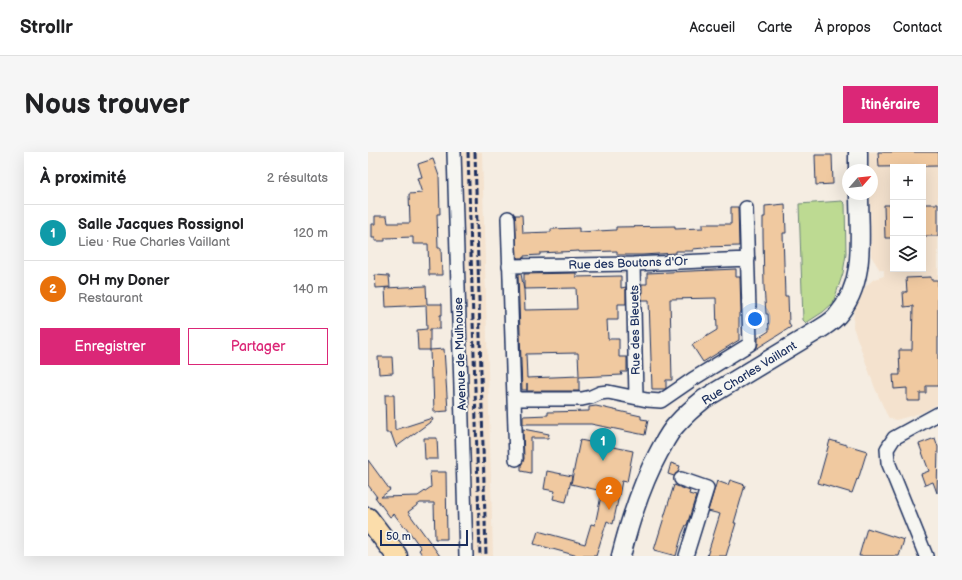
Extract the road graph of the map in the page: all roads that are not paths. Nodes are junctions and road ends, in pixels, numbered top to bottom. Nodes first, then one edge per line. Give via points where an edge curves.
1 (858, 152) edge
2 (451, 153) edge
3 (858, 164) edge
4 (858, 200) edge
5 (746, 208) dead end
6 (508, 218) dead end
7 (748, 259) junction
8 (633, 264) junction
9 (509, 266) junction
10 (636, 397) junction
11 (514, 399) junction
12 (938, 414) edge
13 (516, 459) dead end
14 (680, 479) dead end
15 (368, 518) edge
16 (397, 556) edge
17 (466, 556) edge
18 (621, 556) edge
19 (686, 556) edge
20 (926, 556) edge

1 - 3 main road
2 - 17 street, Avenue de Mulhouse
4 - 18 main road, Rue Charles Vaillant via 860,259 855,285 846,304 836,317 820,329 704,399 676,425 653,463 630,522
5 - 7 street
6 - 9 street
7 - 8 street, Rue des Boutons d'Or
7 - 10 street via 750,344 661,401
8 - 9 street, Rue des Boutons d'Or
8 - 10 street, Rue des Bleuets
9 - 11 street
10 - 11 street via 608,392 582,399
11 - 13 street
12 - 20 street via 894,438 887,448 888,462
14 - 19 street via 707,488
15 - 16 main road

